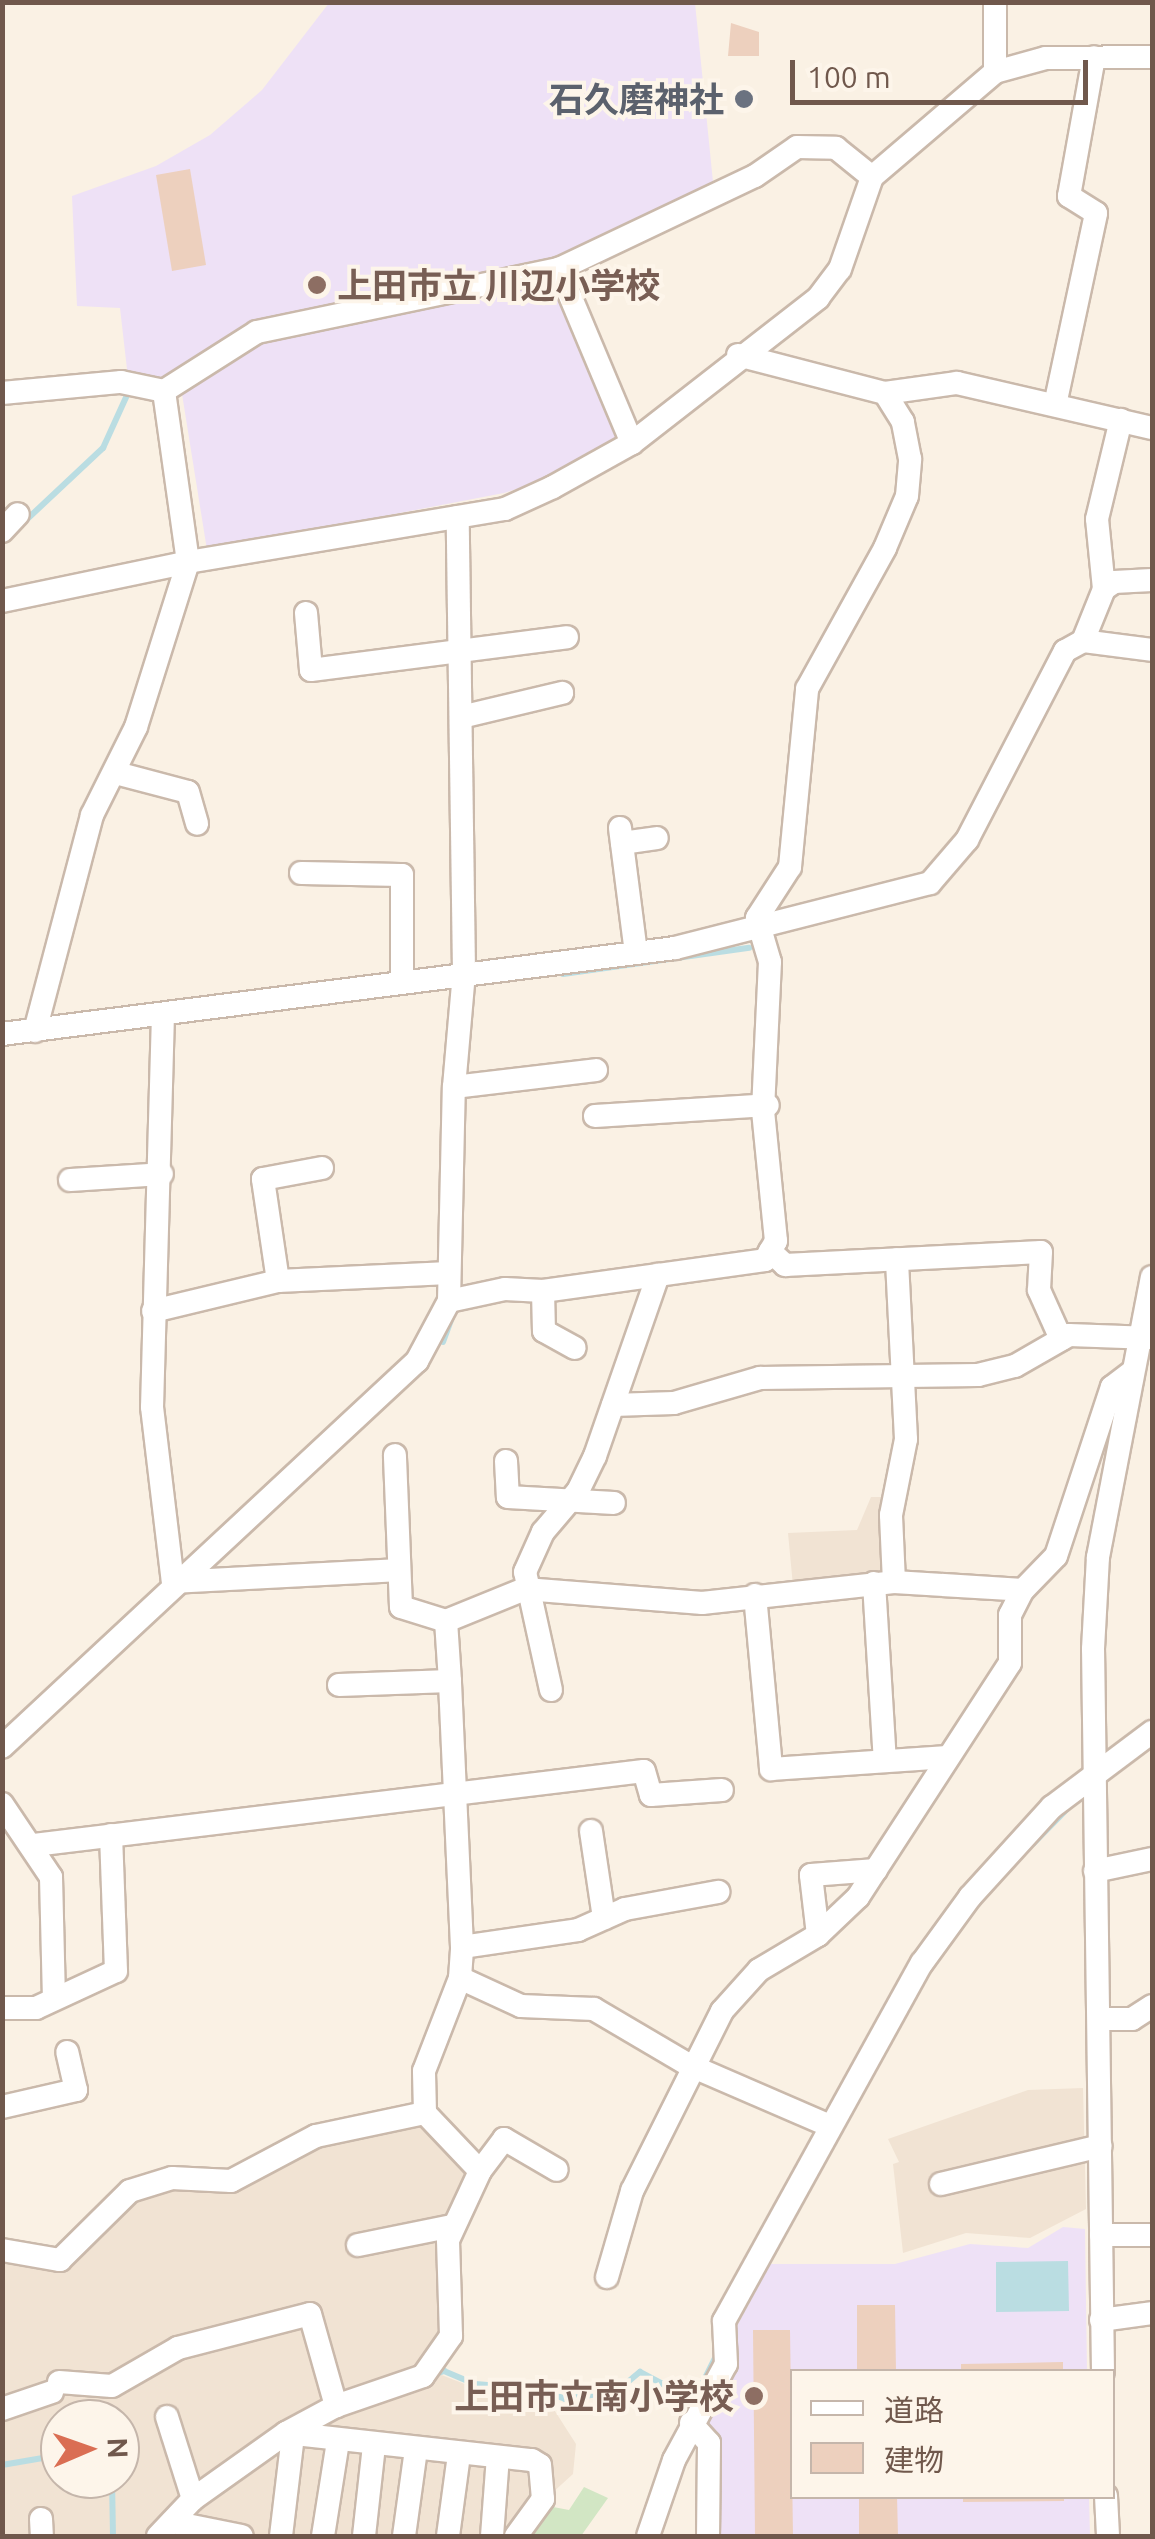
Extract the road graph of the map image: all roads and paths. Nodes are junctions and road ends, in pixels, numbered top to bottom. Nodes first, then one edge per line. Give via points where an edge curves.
1 (996, 2) edge
2 (1094, 57) junction
3 (1152, 57) edge
4 (995, 72) junction
5 (872, 177) junction
6 (560, 270) junction
7 (738, 355) junction
8 (164, 391) junction
9 (2, 393) edge
10 (885, 393) junction
11 (1056, 405) junction
12 (1120, 420) junction
13 (1152, 428) edge
14 (632, 443) junction
15 (458, 517) junction
16 (188, 562) junction
17 (1152, 580) edge
18 (1104, 589) junction
19 (2, 600) edge
20 (306, 613) dead end
21 (567, 637) dead end
22 (1083, 642) junction
23 (1152, 650) edge
24 (458, 652) junction
25 (562, 693) dead end
26 (461, 717) junction
27 (116, 772) junction
28 (197, 824) dead end
29 (657, 838) dead end
30 (301, 873) dead end
31 (759, 930) junction
32 (636, 952) junction
33 (464, 972) junction
34 (402, 981) junction
35 (163, 1014) junction
36 (35, 1031) junction
37 (2, 1034) edge
38 (596, 1070) dead end
39 (462, 1086) junction
40 (768, 1105) junction
41 (594, 1116) dead end
42 (322, 1168) dead end
43 (162, 1174) junction
44 (70, 1180) dead end
45 (770, 1251) junction
46 (897, 1259) junction
47 (450, 1273) junction
48 (658, 1275) junction
49 (1152, 1277) edge
50 (278, 1281) junction
51 (543, 1291) junction
52 (449, 1302) junction
53 (153, 1311) junction
54 (1146, 1337) edge
55 (1060, 1339) junction
56 (575, 1348) dead end
57 (1133, 1371) junction
58 (901, 1375) junction
59 (613, 1406) junction
60 (394, 1455) dead end
61 (506, 1462) dead end
62 (565, 1502) junction
63 (614, 1504) dead end
64 (398, 1570) junction
65 (174, 1582) junction
66 (884, 1582) junction
67 (525, 1589) junction
68 (1023, 1590) junction
69 (755, 1594) junction
70 (446, 1620) junction
71 (450, 1681) junction
72 (339, 1684) dead end
73 (552, 1690) dead end
74 (1152, 1732) edge
75 (2, 1747) edge
76 (948, 1757) junction
77 (885, 1761) junction
78 (1090, 1776) junction
79 (722, 1790) dead end
80 (457, 1796) junction
81 (2, 1804) edge
82 (591, 1831) dead end
83 (111, 1835) junction
84 (34, 1846) junction
85 (1152, 1860) edge
86 (876, 1870) junction
87 (1095, 1871) junction
88 (718, 1892) dead end
89 (604, 1918) junction
90 (818, 1935) junction
91 (462, 1948) junction
92 (460, 1978) junction
93 (54, 1999) junction
94 (1152, 2006) edge
95 (2, 2008) edge
96 (1099, 2019) junction
97 (67, 2052) dead end
98 (689, 2065) junction
99 (2, 2108) edge
100 (426, 2113) junction
101 (830, 2126) junction
102 (1101, 2146) junction
103 (557, 2170) dead end
104 (480, 2171) junction
105 (942, 2184) dead end
106 (452, 2226) junction
107 (1152, 2234) edge
108 (1101, 2235) junction
109 (358, 2245) dead end
110 (2, 2250) edge
111 (607, 2278) dead end
112 (1152, 2313) edge
113 (1101, 2320) junction
114 (1103, 2369) edge
115 (336, 2406) junction
116 (2, 2409) edge
117 (166, 2417) dead end
118 (691, 2424) junction
119 (290, 2434) junction
120 (338, 2441) junction
121 (374, 2445) junction
122 (416, 2450) junction
123 (458, 2455) junction
124 (498, 2457) junction
125 (1106, 2499) edge
126 (193, 2500) junction
127 (165, 2529) edge
128 (242, 2536) edge
129 (281, 2536) edge
130 (323, 2536) edge
131 (364, 2536) edge
132 (404, 2536) edge
133 (448, 2536) edge
134 (492, 2536) edge
135 (516, 2536) edge
136 (648, 2536) edge
137 (708, 2536) edge
138 (1108, 2536) edge

1 - 4 street
2 - 3 street
2 - 4 street via 1046,58
2 - 11 street via 1069,196 1096,213
4 - 5 street
5 - 6 street via 836,148 798,147 755,176
5 - 7 street via 833,284
6 - 8 street via 257,332
6 - 14 street
7 - 10 street
7 - 14 street
8 - 9 street via 121,382
8 - 16 street
10 - 11 street via 957,383
10 - 31 street via 903,422 907,496 807,689 790,867 757,918
11 - 12 street
12 - 13 street
12 - 18 street via 1096,520
14 - 15 street via 504,509
15 - 16 street
15 - 24 street
16 - 19 street
16 - 27 street
17 - 18 street via 1114,582
18 - 22 street
20 - 24 street via 311,670
21 - 24 street
22 - 23 street
22 - 31 street via 1053,666 967,840 930,882
24 - 26 street
25 - 26 street
26 - 33 street
27 - 28 street via 188,792
27 - 36 street via 92,815
29 - 32 street via 621,835
30 - 34 street via 402,875
31 - 32 street
31 - 40 street via 770,962
32 - 33 street
33 - 34 street
33 - 39 street
34 - 35 street
35 - 36 street
35 - 43 street
36 - 37 street
38 - 39 street
39 - 47 street
40 - 41 street
40 - 45 street via 763,1110 776,1241
42 - 50 street via 263,1179
43 - 44 street
43 - 53 street
45 - 46 street via 785,1265
45 - 48 street via 764,1260
46 - 55 street via 1041,1252 1039,1290
46 - 58 street
47 - 50 street
47 - 52 street
48 - 51 street
48 - 59 street
49 - 54 street
50 - 53 street
51 - 52 street via 505,1289
51 - 56 street via 544,1331
52 - 65 street via 417,1361
53 - 65 street via 152,1407
54 - 55 street
54 - 57 street
55 - 58 street via 1000,1371
57 - 68 street via 1112,1388 1056,1556 1036,1584
57 - 78 street via 1098,1558
58 - 59 street via 760,1378 674,1403
58 - 66 street via 906,1439
59 - 62 street via 578,1491
60 - 64 street
61 - 62 street via 508,1497
62 - 63 street
62 - 67 street via 542,1532
64 - 65 street
64 - 70 street via 400,1608
65 - 75 street
66 - 68 street
66 - 69 street
66 - 77 street
67 - 69 street via 702,1603
67 - 70 street
67 - 73 street
68 - 76 street via 1010,1615 1010,1663
69 - 77 street via 771,1769
70 - 71 street
71 - 72 street
71 - 80 street
74 - 78 street
76 - 77 street
76 - 86 street
78 - 87 street
78 - 101 street via 970,1897 922,1963
79 - 80 street via 651,1795 644,1771
80 - 83 street
80 - 91 street
81 - 84 street
82 - 89 street
83 - 84 street
83 - 93 street via 116,1971
84 - 93 street via 51,1878
85 - 87 street
86 - 90 street via 842,1916
86 - 90 street via 812,1875
87 - 96 street
88 - 89 street via 668,1898
89 - 91 street via 578,1930
90 - 98 street via 759,1970 722,2011
91 - 92 street
92 - 98 street via 521,2006 594,2010
92 - 100 street via 424,2071
93 - 95 street via 36,2008
94 - 96 street via 1132,2018
96 - 102 street
97 - 99 street via 76,2090
98 - 101 street
98 - 111 street via 632,2191
100 - 104 street
100 - 110 street via 316,2136 231,2182 172,2178 130,2191 60,2260
101 - 118 street via 724,2320 726,2364
102 - 105 street
102 - 108 street
103 - 104 street via 504,2139
104 - 106 street
106 - 109 street
106 - 115 street via 452,2336 439,2360 408,2383
107 - 108 street
108 - 113 street
112 - 113 street
113 - 114 street
115 - 116 street via 310,2314 178,2348 112,2386 56,2387
115 - 119 street
117 - 126 street
118 - 136 street
118 - 137 street via 710,2443
119 - 120 street
119 - 126 street
119 - 129 street
120 - 121 street
120 - 130 street
121 - 122 street
121 - 131 street
122 - 123 street
122 - 132 street
123 - 124 street
123 - 133 street
124 - 134 street
124 - 135 street via 540,2465 543,2500
125 - 138 street
126 - 127 street
127 - 128 street

